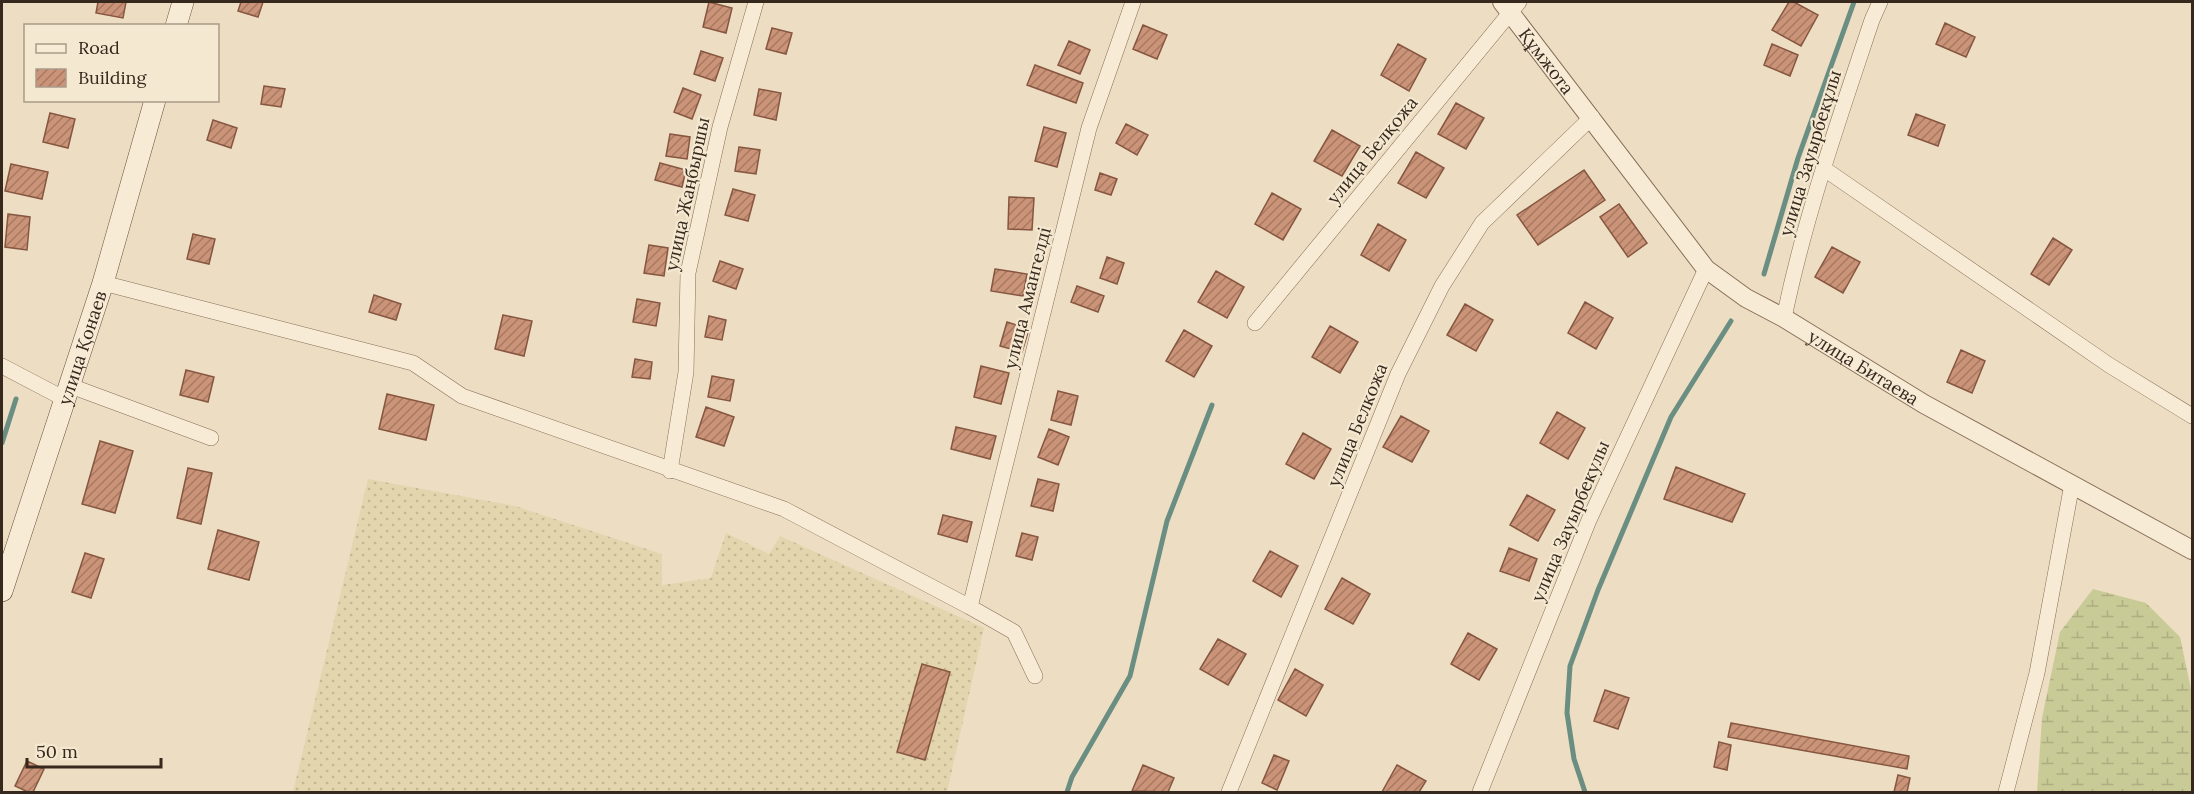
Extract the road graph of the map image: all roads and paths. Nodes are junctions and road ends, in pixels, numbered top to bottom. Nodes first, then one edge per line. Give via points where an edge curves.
1 (183, 2) edge
2 (756, 2) edge
3 (1132, 2) edge
4 (1880, 2) edge
5 (1511, 5) edge
6 (177, 24) edge
7 (154, 102) edge
8 (1592, 117) junction
9 (1822, 168) junction
10 (1706, 269) junction
11 (103, 283) junction
12 (1784, 318) junction
13 (1255, 323) dead end
14 (2, 366) edge
15 (66, 392) junction
16 (2193, 416) edge
17 (211, 438) dead end
18 (670, 471) junction
19 (2072, 484) junction
20 (2193, 550) edge
21 (2, 591) edge
22 (970, 607) junction
23 (1035, 676) dead end
24 (1229, 792) edge
25 (1480, 792) edge
26 (2006, 792) edge

1 - 6 main road
2 - 18 street, улица Жаңбыршы via 720,127 688,273 686,372
3 - 22 street, улица Амангелді via 1089,128
4 - 9 street, улица Зауырбекұлы
5 - 8 street, Құмжота
5 - 13 street, улица Белқожа
7 - 11 main road, улица Қонаев
8 - 10 street, улица Битаева
8 - 24 street, улица Белкожа via 1482,223 1442,286 1398,374
9 - 12 street, улица Зауырбекұлы
9 - 16 street via 2109,365
10 - 12 street, улица Битаева via 1746,298
10 - 25 street, улица Зауырбекулы via 1589,520
11 - 15 main road, улица Қонаев
11 - 18 street via 413,363 462,396
12 - 19 street, улица Битаева via 1924,404
14 - 15 street
15 - 17 street
15 - 21 main road, улица Қонаев
18 - 22 street via 784,509
19 - 20 street, улица Битаева
19 - 26 street via 2037,673
22 - 23 street via 1014,632

